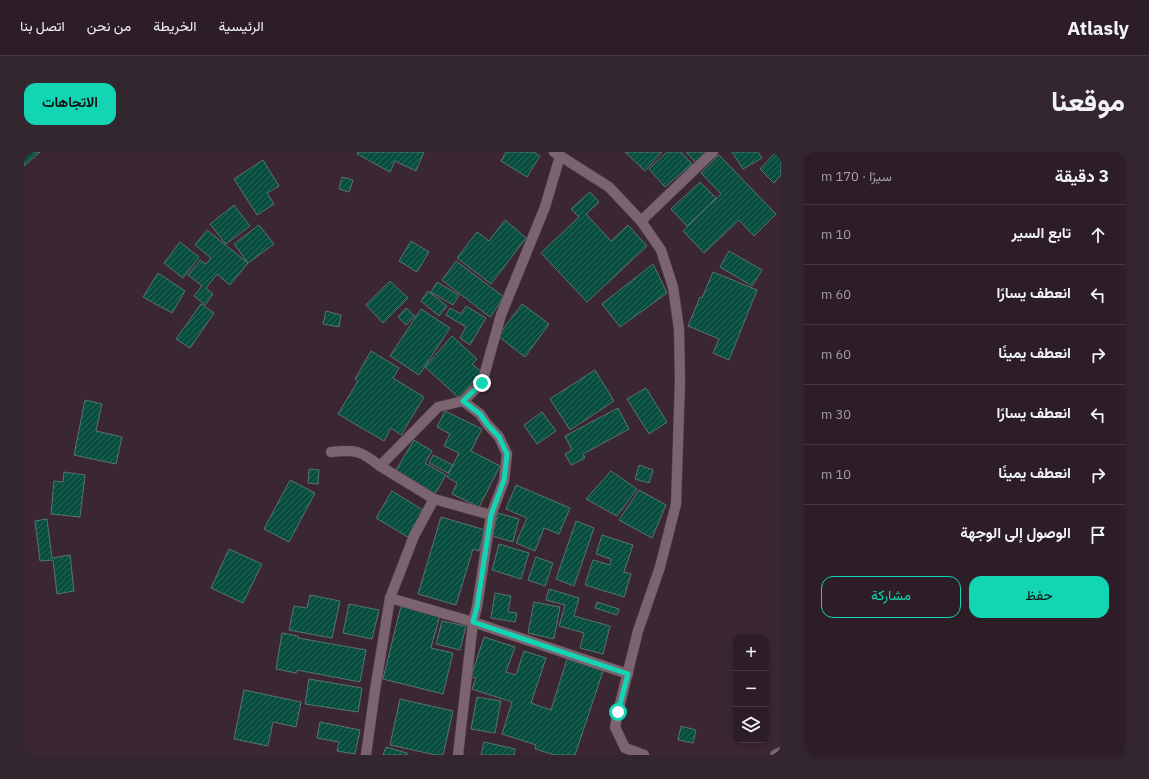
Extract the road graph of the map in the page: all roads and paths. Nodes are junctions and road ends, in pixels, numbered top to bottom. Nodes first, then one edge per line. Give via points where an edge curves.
1 (713, 152) edge
2 (557, 154) edge
3 (641, 221) junction
4 (463, 401) junction
5 (331, 452) dead end
6 (380, 466) junction
7 (434, 500) junction
8 (491, 515) junction
9 (390, 598) junction
10 (473, 622) junction
11 (628, 674) junction
12 (781, 752) edge
13 (366, 755) edge
14 (458, 755) edge
15 (644, 755) edge
16 (775, 755) edge

1 - 3 street
2 - 3 street via 609,187
2 - 4 street via 545,207 502,315 482,383
3 - 11 street via 661,250 673,287 679,329 679,428 676,504 660,567 638,631
4 - 6 street via 438,407
4 - 8 street via 480,414 499,437 507,454 504,480
5 - 6 street via 350,449 367,456
6 - 7 street
7 - 8 street
7 - 9 street via 414,536
8 - 10 street
9 - 10 street
9 - 13 street
10 - 11 street
10 - 14 street
11 - 15 street via 615,727 625,748
12 - 16 street

